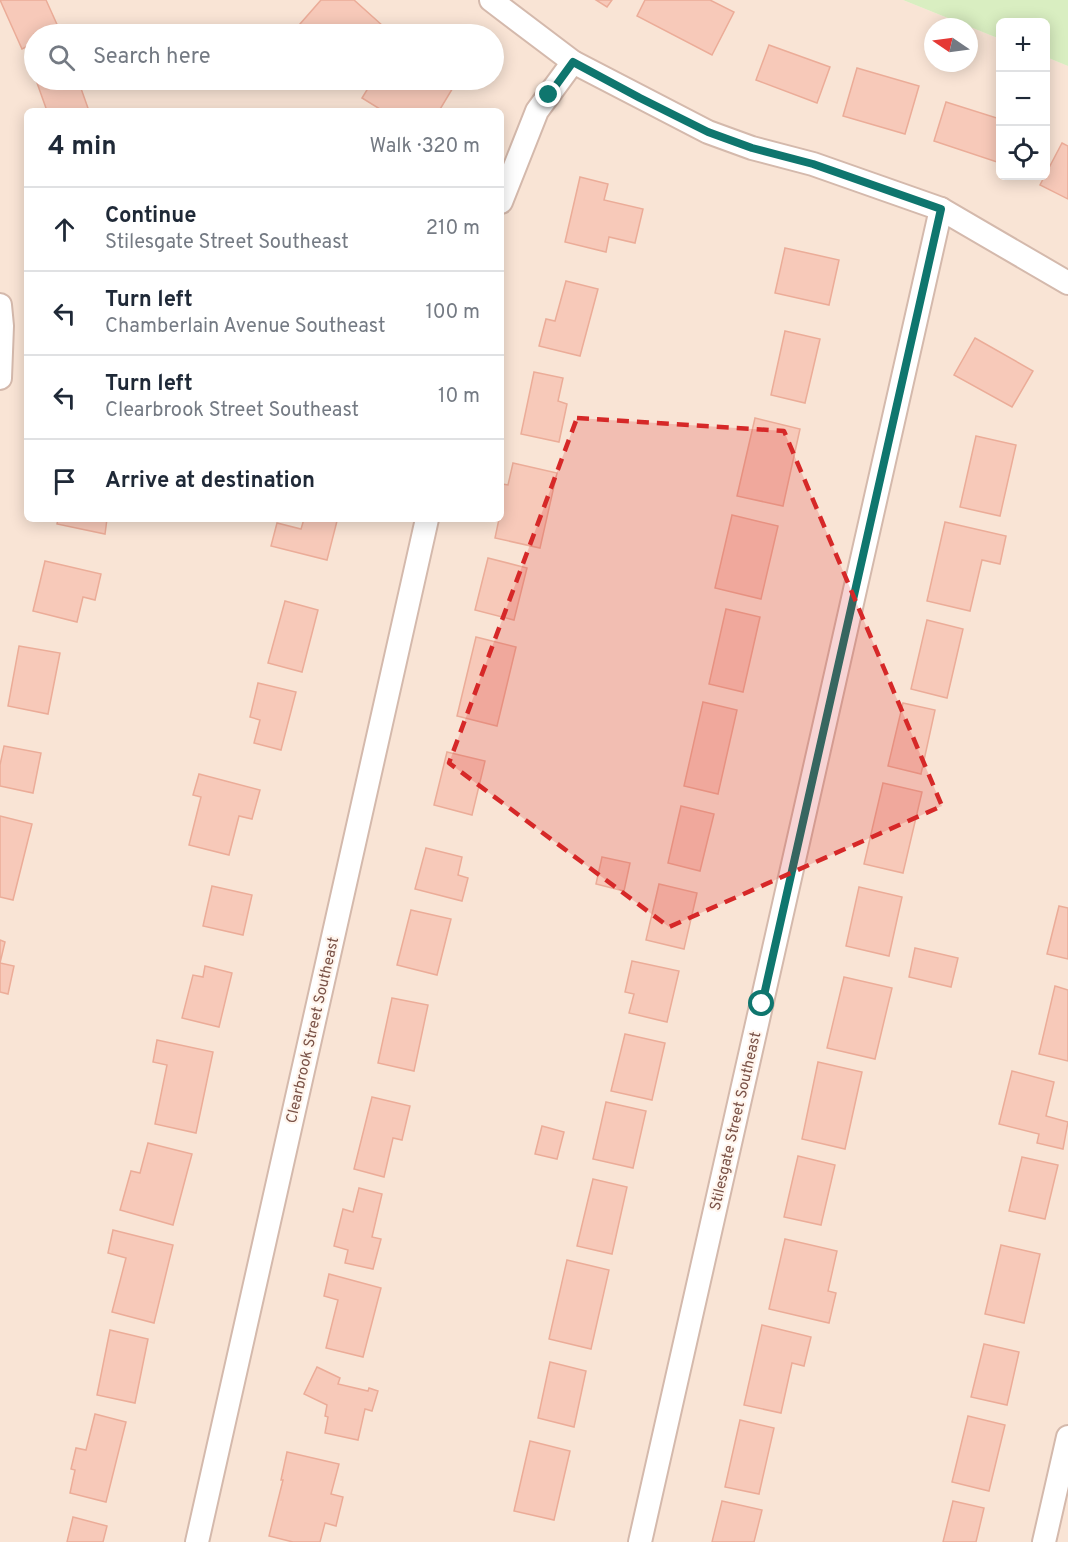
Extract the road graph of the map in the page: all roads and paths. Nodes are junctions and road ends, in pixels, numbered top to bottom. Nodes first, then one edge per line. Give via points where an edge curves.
1 (491, 0) edge
2 (573, 62) junction
3 (504, 194) edge
4 (941, 209) junction
5 (1068, 283) edge
6 (0, 305) edge
7 (0, 378) edge
8 (426, 522) edge
9 (1068, 1437) edge
10 (197, 1542) edge
11 (640, 1542) edge
12 (1044, 1542) edge

1 - 2 street
2 - 3 street via 537,111
2 - 4 street via 708,132
4 - 5 street
4 - 11 street, Stilesgate Street Southeast
6 - 7 street
8 - 10 street, Clearbrook Street Southeast
9 - 12 street

